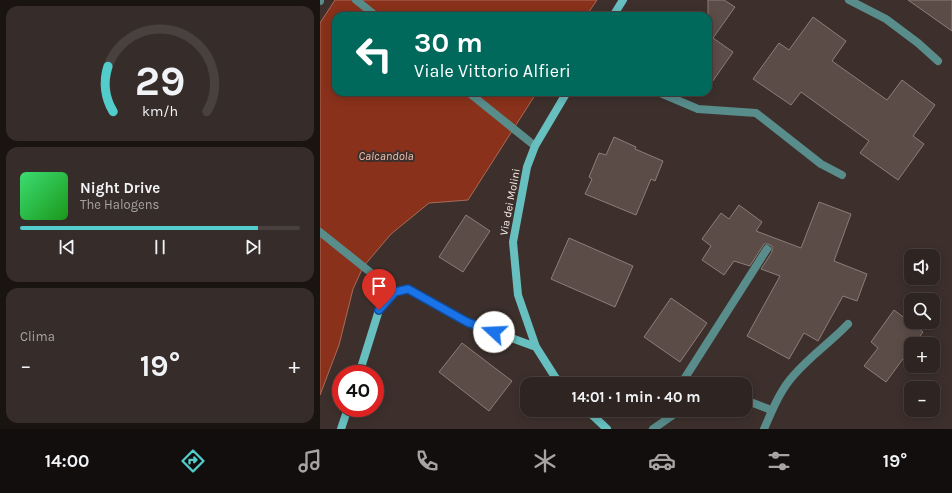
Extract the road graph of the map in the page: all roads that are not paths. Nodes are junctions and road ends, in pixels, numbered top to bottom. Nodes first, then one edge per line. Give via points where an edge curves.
1 (356, 0) edge
2 (623, 0) edge
3 (849, 0) edge
4 (371, 12) edge
5 (616, 12) edge
6 (938, 61) dead end
7 (473, 96) edge
8 (565, 96) edge
9 (667, 96) edge
10 (535, 146) junction
11 (842, 175) dead end
12 (320, 232) edge
13 (768, 249) dead end
14 (395, 292) junction
15 (848, 324) dead end
16 (536, 347) junction
17 (362, 365) edge
18 (555, 377) edge
19 (686, 377) edge
20 (752, 403) edge
21 (771, 410) junction
22 (345, 417) edge
23 (594, 417) edge
24 (668, 417) edge
25 (341, 429) edge
26 (607, 429) edge
27 (653, 429) edge
28 (764, 429) edge

1 - 4 street
2 - 5 street
3 - 6 street via 886,19
7 - 10 street
8 - 10 street, Via dei Molini
9 - 11 street via 698,109 756,113 821,164
10 - 16 street, Via dei Molini via 527,167 513,242 518,295
12 - 14 street
13 - 19 street
14 - 16 street via 408,289 467,322
14 - 17 street via 379,310
15 - 21 street via 808,359 793,376
16 - 18 street, Via dei Molini
20 - 21 street
21 - 28 street
22 - 25 street
23 - 26 street
24 - 27 street

